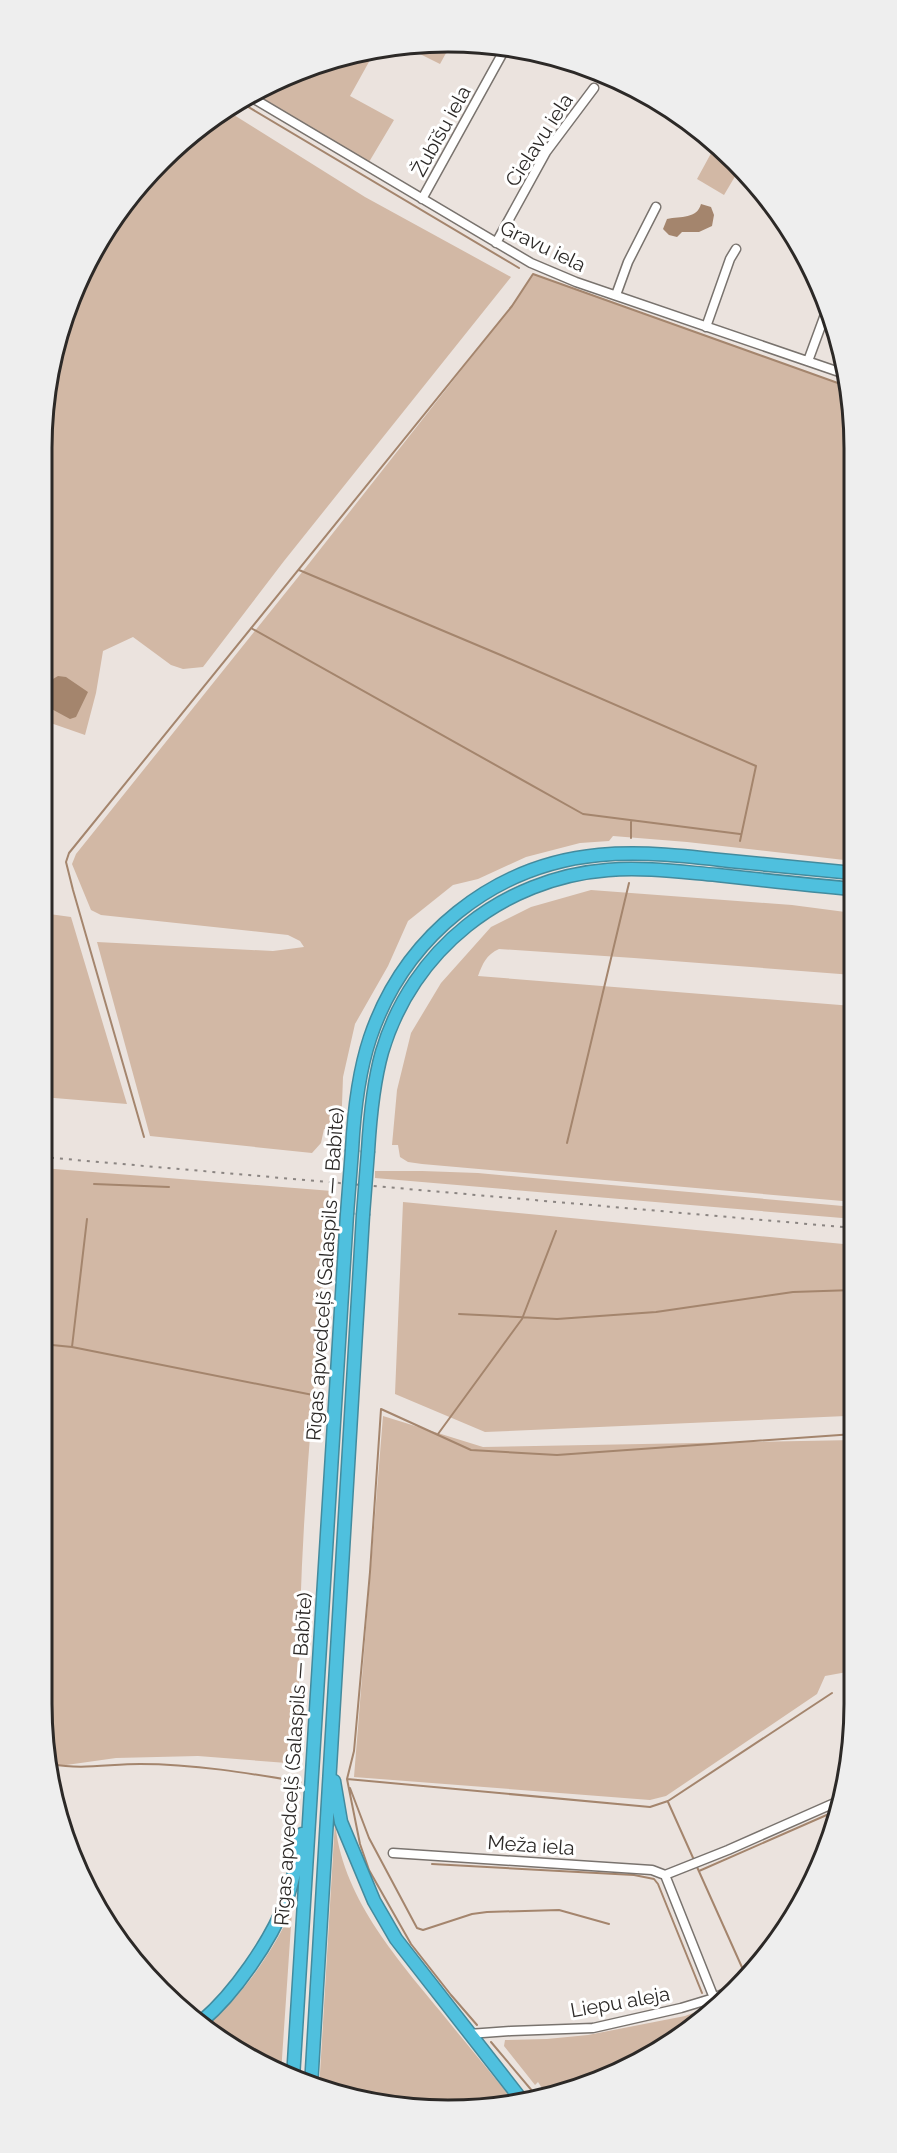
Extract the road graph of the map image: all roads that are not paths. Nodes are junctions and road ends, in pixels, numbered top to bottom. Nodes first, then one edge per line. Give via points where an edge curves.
1 (501, 56) edge
2 (594, 88) dead end
3 (258, 102) edge
4 (422, 199) junction
5 (656, 207) dead end
6 (496, 243) junction
7 (736, 249) dead end
8 (616, 296) junction
9 (823, 321) edge
10 (706, 327) junction
11 (808, 362) junction
12 (837, 371) edge
13 (844, 872) edge
14 (844, 888) edge
15 (330, 1753) junction
16 (310, 1798) junction
17 (832, 1804) edge
18 (393, 1853) dead end
19 (665, 1875) junction
20 (714, 1998) joint
21 (206, 2018) edge
22 (470, 2034) junction
23 (294, 2069) edge
24 (312, 2075) edge
25 (517, 2094) edge

1 - 4 street, Žubīšu iela
2 - 6 street, Cielavu iela via 546,152
3 - 4 street, Gravu iela
4 - 6 street, Gravu iela
5 - 8 street
6 - 8 street, Gravu iela via 531,263
7 - 10 street
8 - 10 street, Gravu iela
9 - 11 street
10 - 11 street, Gravu iela
11 - 12 street, Gravu iela
13 - 16 highway, Rīgas apvedceļš (Salaspils — Babīte), bridge via 627,854 552,864 496,885 466,905 416,954 389,995 373,1029 356,1098
14 - 15 highway, Rīgas apvedceļš (Salaspils — Babīte), bridge via 621,869 560,878 505,899 465,926 417,979 387,1038 372,1103
15 - 22 highway via 341,1822 374,1901 396,1940
15 - 24 highway, Rīgas apvedceļš (Salaspils — Babīte)
16 - 21 highway via 287,1900 276,1924 258,1954
16 - 23 highway, Rīgas apvedceļš (Salaspils — Babīte)
17 - 19 street
18 - 19 street, Meža iela via 652,1870
19 - 20 street
20 - 22 street, Liepu aleja via 593,2028
22 - 25 highway

